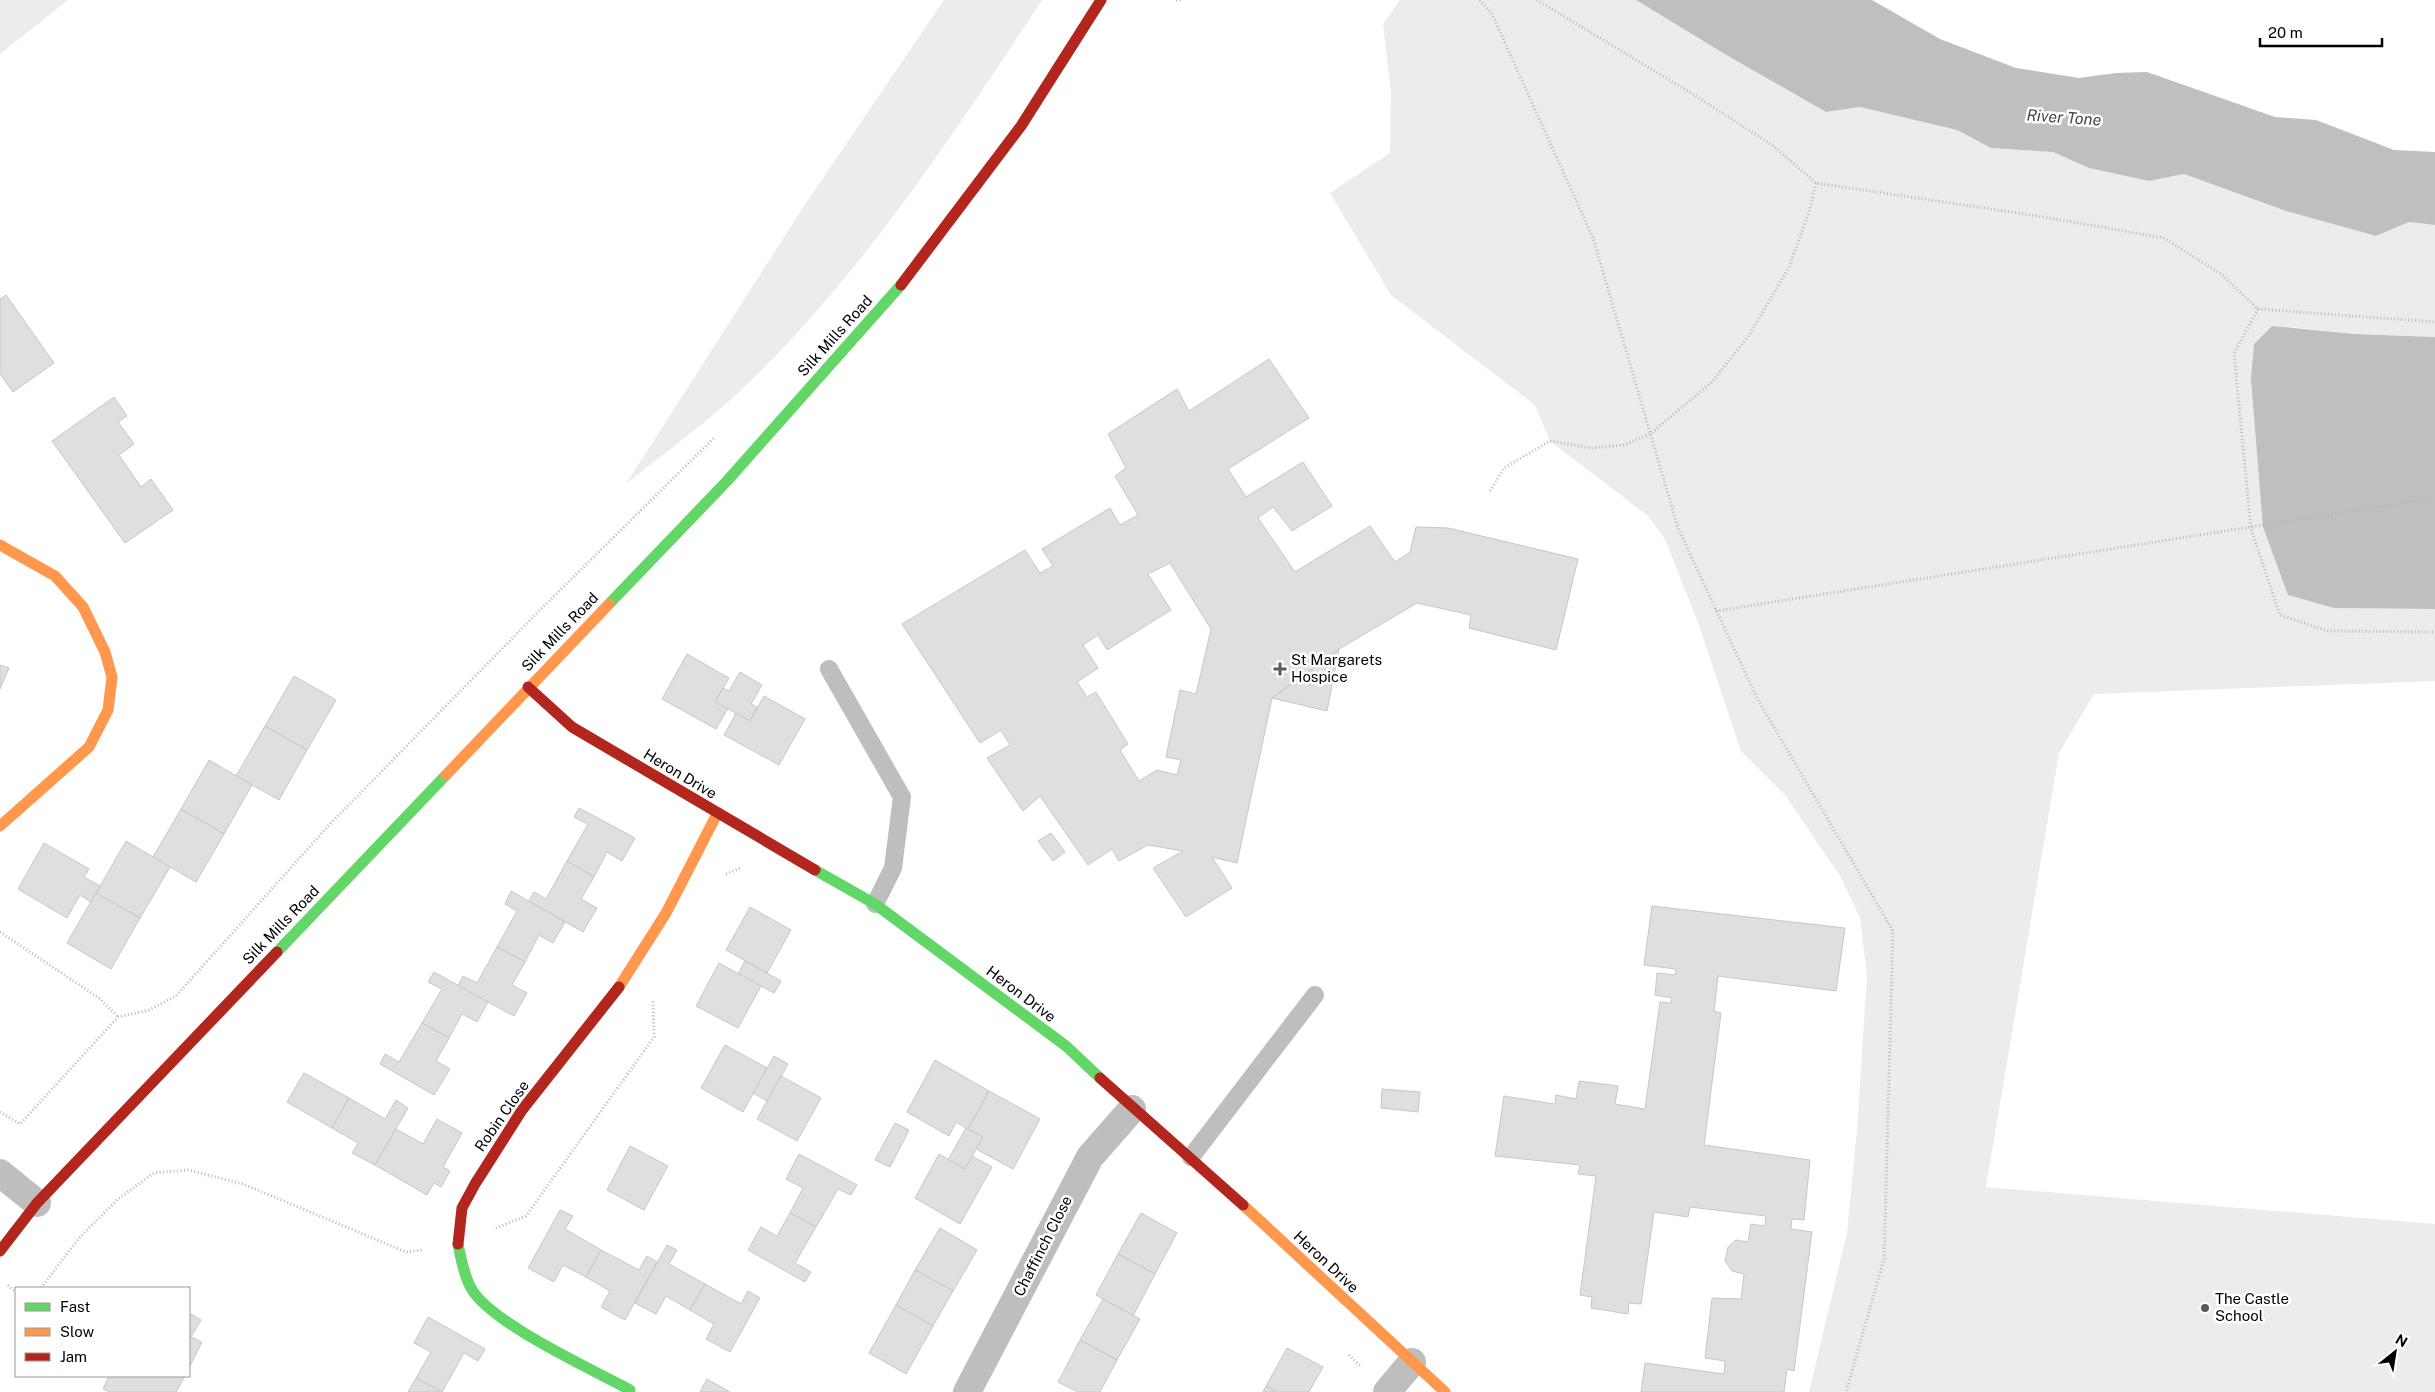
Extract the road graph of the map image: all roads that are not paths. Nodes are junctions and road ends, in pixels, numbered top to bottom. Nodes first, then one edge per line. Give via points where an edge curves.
1 (1100, 0) edge
2 (0, 545) edge
3 (829, 669) dead end
4 (528, 687) junction
5 (717, 814) junction
6 (0, 826) edge
7 (875, 904) junction
8 (1314, 995) dead end
9 (1132, 1109) junction
10 (1191, 1157) junction
11 (0, 1173) edge
12 (37, 1203) junction
13 (0, 1251) edge
14 (1412, 1362) junction
15 (630, 1390) dead end
16 (967, 1392) edge
17 (1386, 1392) edge
18 (1445, 1392) edge

1 - 4 street, Silk Mills Road via 1021,126 915,269 727,481
2 - 6 street via 55,576 83,607 105,652 112,677 108,710 89,747
3 - 7 lane via 902,797 894,868
4 - 5 street, Heron Drive via 572,727
4 - 12 street, Silk Mills Road
5 - 7 street, Heron Drive
5 - 15 street, Robin Close via 666,913 612,998 522,1110 462,1208 458,1244 462,1266 471,1288 482,1303 509,1324
7 - 9 street, Heron Drive via 1066,1046
8 - 10 lane
9 - 10 street, Heron Drive
9 - 16 street, Chaffinch Close via 1090,1157
10 - 14 street, Heron Drive
11 - 12 street
12 - 13 street, Silk Mills Road
14 - 17 street
14 - 18 street, Heron Drive

